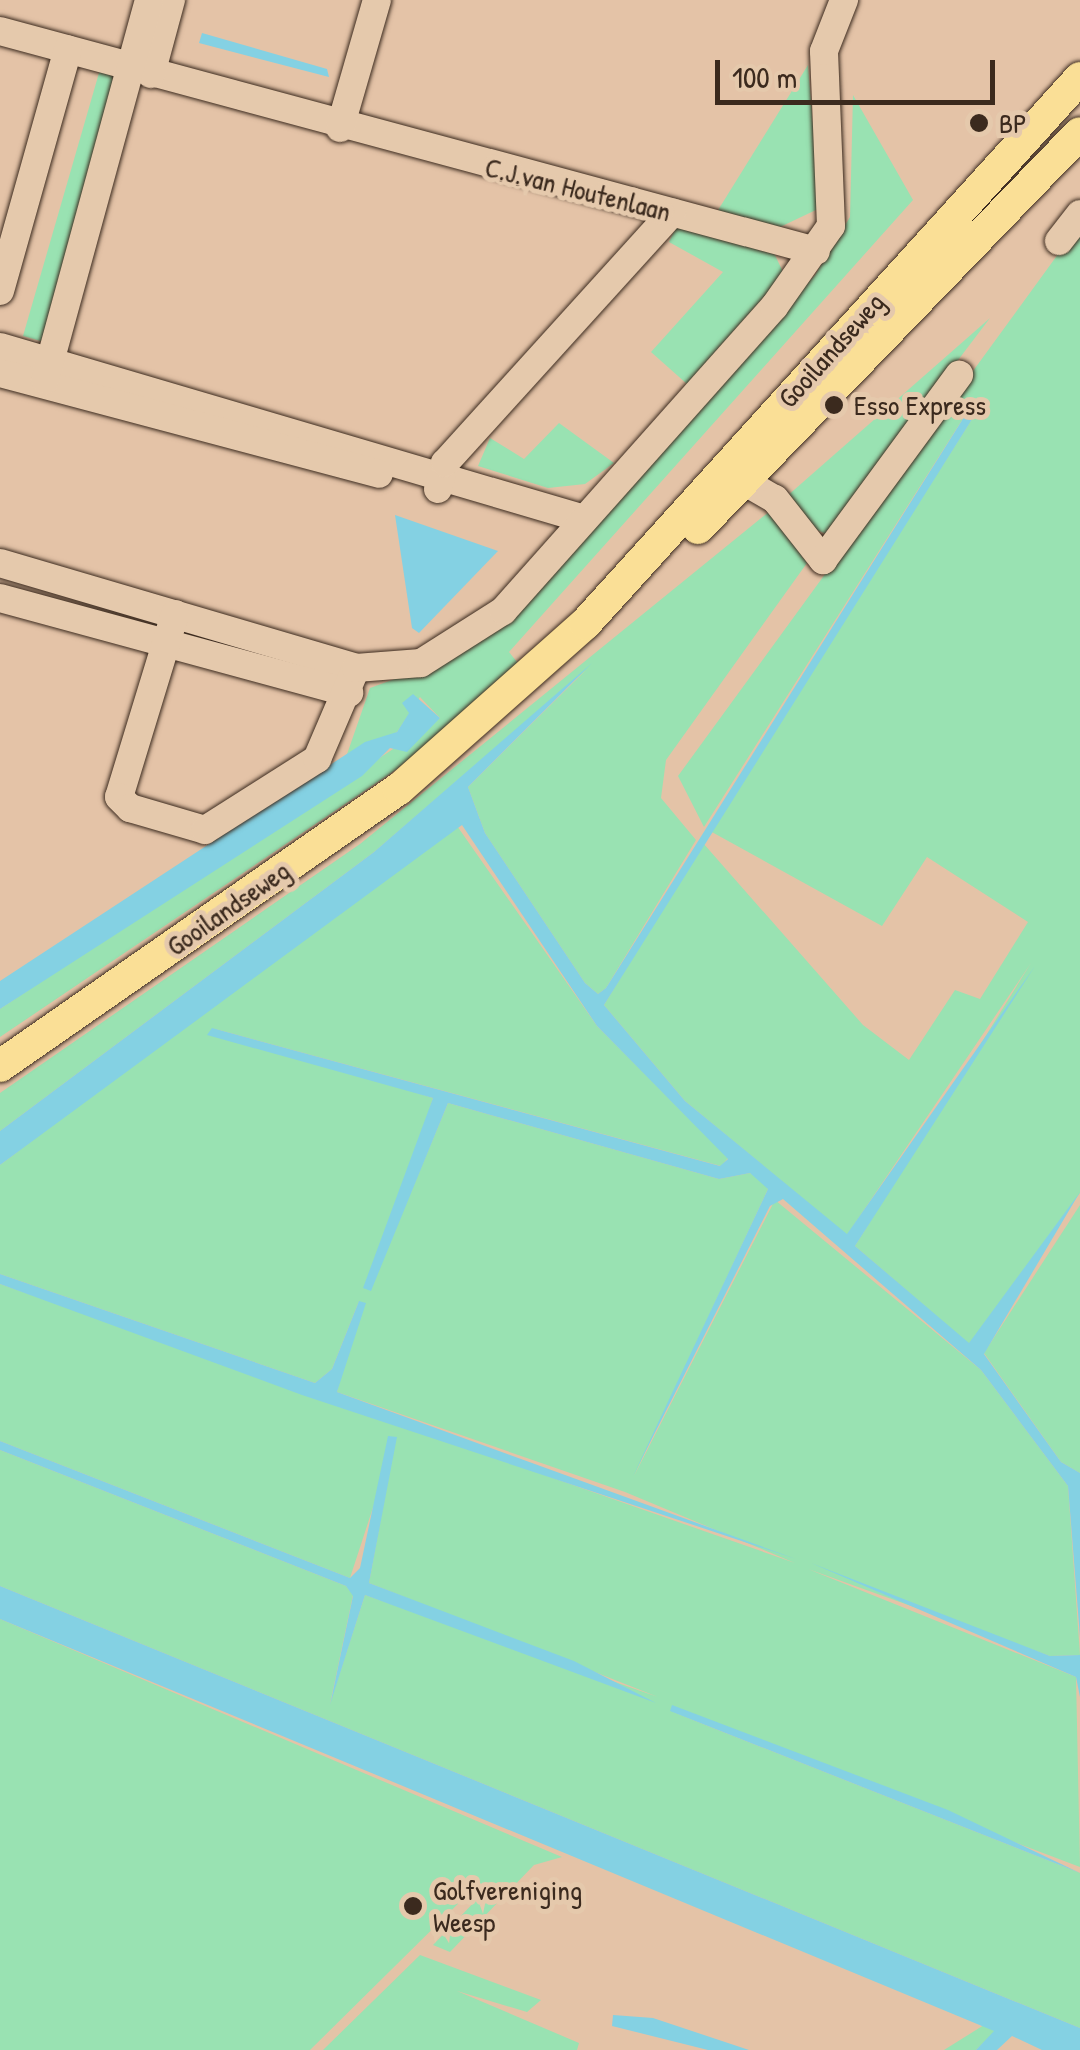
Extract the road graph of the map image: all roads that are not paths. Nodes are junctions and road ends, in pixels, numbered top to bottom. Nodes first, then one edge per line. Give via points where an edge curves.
1 (148, 0) edge
2 (171, 0) edge
3 (378, 0) edge
4 (844, 0) edge
5 (1, 35) edge
6 (68, 48) junction
7 (140, 70) junction
8 (1080, 78) edge
9 (340, 128) junction
10 (1080, 133) edge
11 (1080, 214) edge
12 (669, 219) junction
13 (1059, 241) dead end
14 (816, 250) junction
15 (0, 291) edge
16 (0, 346) edge
17 (0, 372) edge
18 (47, 374) junction
19 (959, 376) dead end
20 (746, 482) junction
21 (439, 484) junction
22 (576, 529) junction
23 (5, 565) edge
24 (0, 599) edge
25 (175, 614) junction
26 (585, 624) junction
27 (165, 646) junction
28 (353, 680) junction
29 (0, 1066) edge

1 - 7 street
2 - 7 street
3 - 9 street
4 - 14 street via 824,51 836,198
5 - 6 street, C.J.van Houtenlaan
6 - 7 street, C.J.van Houtenlaan
6 - 15 street
7 - 9 street, C.J.van Houtenlaan
7 - 18 street
8 - 26 main road, Gooilandseweg
9 - 12 street, C.J.van Houtenlaan
10 - 20 main road, Gooilandseweg
11 - 13 street
12 - 14 street, C.J.van Houtenlaan
12 - 21 street, C.J.van Houtenlaan
14 - 22 street
16 - 18 street
17 - 18 street
18 - 21 street
19 - 20 street via 823,560 775,500
20 - 26 main road, Gooilandseweg via 614,608
21 - 22 street
22 - 28 street via 465,642 421,663
23 - 24 street
23 - 25 street
24 - 27 street
25 - 27 street
25 - 28 street
26 - 29 main road, Gooilandseweg via 399,789
27 - 28 street
27 - 28 street via 119,797 130,808 205,830 317,759

